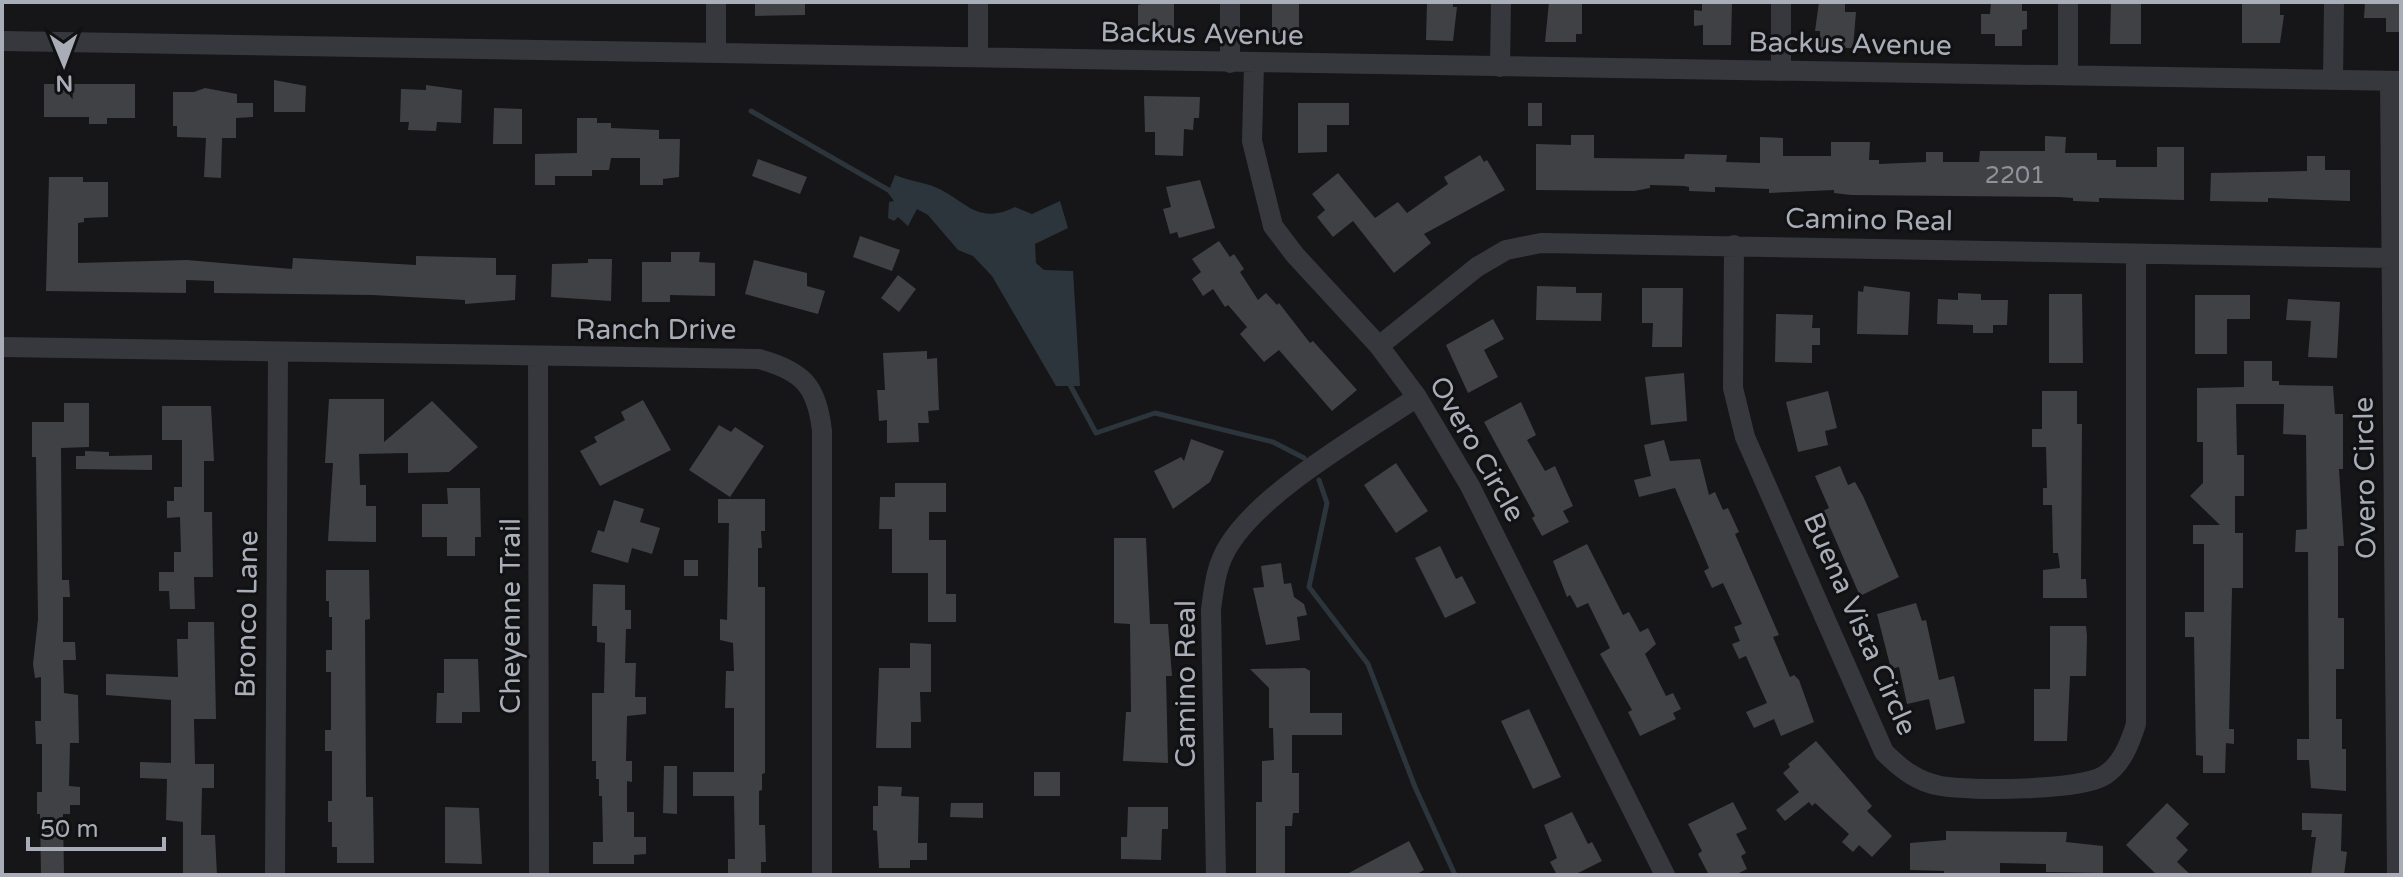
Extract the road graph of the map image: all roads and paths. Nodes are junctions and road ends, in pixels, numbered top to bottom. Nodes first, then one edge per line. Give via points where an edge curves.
1 (716, 2) edge
2 (978, 2) edge
3 (1230, 2) edge
4 (1501, 2) edge
5 (1781, 2) edge
6 (2068, 2) edge
7 (2334, 2) edge
8 (2, 41) edge
9 (716, 52) junction
10 (978, 57) junction
11 (1230, 63) junction
12 (1254, 64) junction
13 (1500, 67) junction
14 (1781, 71) junction
15 (2068, 75) junction
16 (2333, 80) junction
17 (2395, 81) edge
18 (1734, 245) junction
19 (2136, 254) junction
20 (2391, 258) junction
21 (1379, 346) junction
22 (2, 347) edge
23 (278, 353) junction
24 (538, 357) junction
25 (1417, 397) junction
26 (275, 875) edge
27 (539, 875) edge
28 (822, 875) edge
29 (1216, 875) edge
30 (1665, 875) edge
31 (2397, 875) edge

1 - 9 street
2 - 10 street
3 - 11 street
4 - 13 street
5 - 14 street
6 - 15 street
7 - 16 street
8 - 9 street, Backus Avenue
9 - 10 street, Backus Avenue
10 - 11 street, Backus Avenue
11 - 12 street, Backus Avenue
12 - 13 street, Backus Avenue
12 - 21 street, Overo Circle via 1252,141 1273,226
13 - 14 street, Backus Avenue
14 - 15 street, Backus Avenue
15 - 16 street, Backus Avenue
16 - 17 street, Backus Avenue
17 - 20 street, Overo Circle
18 - 19 street, Camino Real
18 - 19 street, Buena Vista Circle via 1733,388 1745,437 1884,752 1907,774 1940,786 2072,787 2104,776 2128,749 2136,724
18 - 21 street, Camino Real via 1541,243 1506,250
19 - 20 street, Camino Real
20 - 31 street, Overo Circle
21 - 25 street, Overo Circle
22 - 23 street, Ranch Drive
23 - 24 street, Ranch Drive
23 - 26 street, Bronco Lane
24 - 27 street, Cheyenne Trail
24 - 28 street, Ranch Drive via 759,359 786,366 805,380 819,403
25 - 29 street, Camino Real via 1269,500 1227,547 1215,576 1211,610
25 - 30 street, Overo Circle via 1470,486

